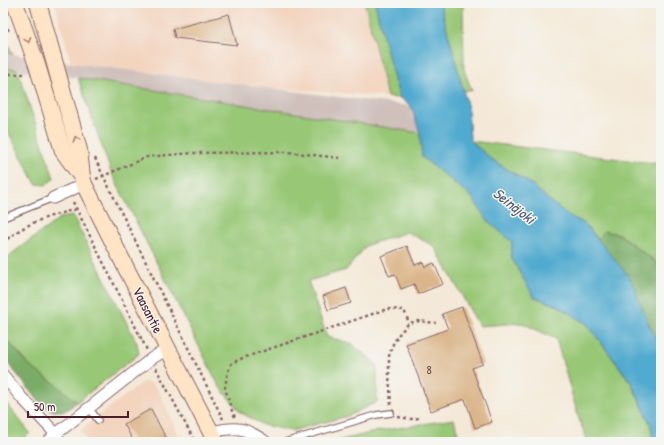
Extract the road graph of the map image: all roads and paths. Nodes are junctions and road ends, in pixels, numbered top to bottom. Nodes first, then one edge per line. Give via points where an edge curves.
1 (15, 3) edge
2 (38, 3) edge
3 (3, 74) edge
4 (30, 75) dead end
5 (94, 153) dead end
6 (339, 158) dead end
7 (103, 176) junction
8 (83, 181) junction
9 (53, 198) joint
10 (77, 209) dead end
11 (3, 218) edge
12 (3, 243) edge
13 (409, 323) junction
14 (436, 323) dead end
15 (167, 348) junction
16 (3, 374) edge
17 (90, 408) junction
18 (391, 413) junction
19 (419, 418) dead end
20 (98, 420) dead end
21 (228, 428) junction
22 (240, 428) junction
23 (213, 437) edge
24 (51, 440) edge
25 (266, 442) edge
26 (285, 442) edge

1 -> 8 main road, Vaasantie via 63,151
8 -> 2 main road, Vaasantie via 79,150
3 - 4 path
5 - 7 path
6 - 7 path via 288,152 192,153 147,157
7 - 8 path
7 - 21 path
8 - 9 street
8 - 15 main road, Vaasantie
9 - 11 lane
10 - 12 path via 34,222
13 - 14 path
13 - 18 path via 399,334 389,356
13 - 22 path via 404,310 387,309 231,364 226,388
15 - 17 street
15 - 23 main road, Vaasantie
16 - 24 street
17 - 20 lane
17 - 24 street
18 - 19 path via 398,417
18 - 26 lane via 376,415
21 - 22 street
21 - 23 street
22 - 25 street

